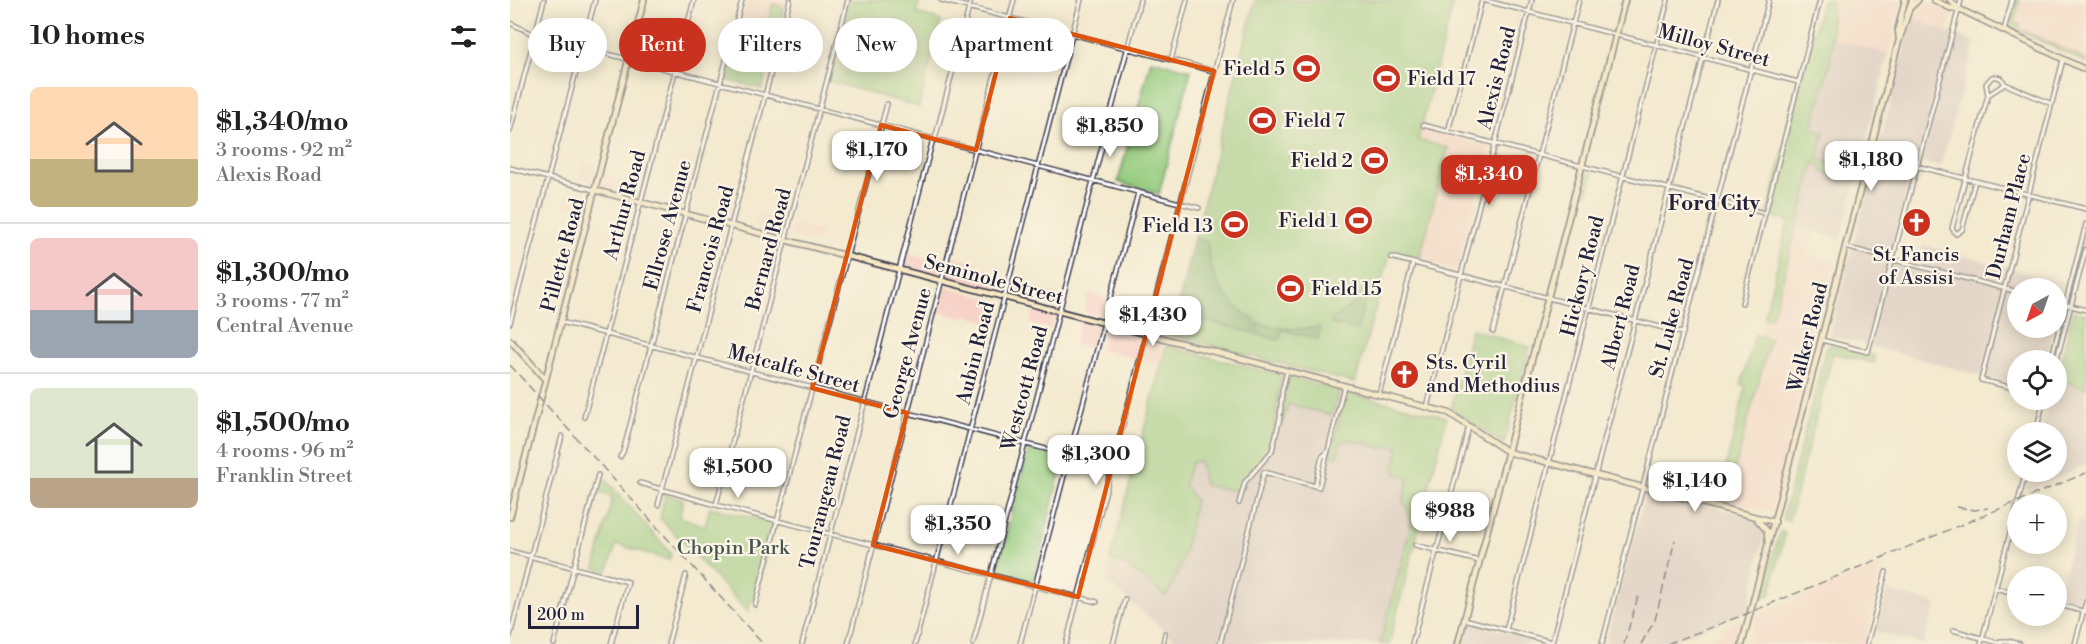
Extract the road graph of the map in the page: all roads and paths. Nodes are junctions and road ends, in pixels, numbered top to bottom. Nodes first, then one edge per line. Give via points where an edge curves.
1 (544, 0) edge
2 (595, 0) edge
3 (644, 0) edge
4 (694, 0) edge
5 (742, 0) edge
6 (790, 0) edge
7 (848, 0) edge
8 (941, 0) edge
9 (971, 0) edge
10 (1014, 0) edge
11 (1081, 0) edge
12 (1140, 0) edge
13 (1187, 0) edge
14 (1233, 0) edge
15 (1482, 0) edge
16 (1532, 0) edge
17 (1580, 0) edge
18 (1625, 0) edge
19 (1668, 0) edge
20 (1718, 0) edge
21 (1769, 0) edge
22 (1820, 0) edge
23 (1905, 0) edge
24 (1912, 0) edge
25 (1918, 0) edge
26 (1934, 0) edge
27 (1950, 0) edge
28 (1961, 0) edge
29 (2012, 0) edge
30 (969, 7) junction
31 (1910, 9) junction
32 (1959, 9) junction
33 (1529, 12) junction
34 (539, 18) edge
35 (590, 18) edge
36 (639, 18) edge
37 (689, 18) edge
38 (1010, 18) joint
39 (510, 23) edge
40 (1574, 23) junction
41 (1074, 27) edge
42 (2004, 31) junction
43 (528, 32) edge
44 (1616, 34) junction
45 (1074, 36) edge
46 (1899, 38) junction
47 (1657, 45) junction
48 (1127, 49) junction
49 (1703, 57) junction
50 (1171, 60) junction
51 (2063, 60) junction
52 (528, 62) edge
53 (1751, 70) junction
54 (2086, 70) edge
55 (1214, 71) junction
56 (576, 72) edge
57 (625, 72) edge
58 (675, 72) edge
59 (679, 72) edge
60 (996, 72) edge
61 (1062, 72) edge
62 (1798, 82) junction
63 (720, 83) junction
64 (2005, 84) junction
65 (765, 95) junction
66 (1988, 96) junction
67 (887, 104) dead end
68 (2052, 104) junction
69 (820, 109) junction
70 (881, 125) junction
71 (1422, 125) dead end
72 (510, 131) edge
73 (1448, 132) junction
74 (934, 139) junction
75 (1495, 144) junction
76 (976, 150) junction
77 (1869, 154) junction
78 (1539, 155) junction
79 (1038, 166) junction
80 (1582, 166) junction
81 (1917, 166) junction
82 (510, 168) edge
83 (1623, 177) junction
84 (1965, 178) junction
85 (548, 179) junction
86 (1093, 180) junction
87 (1975, 181) junction
88 (1669, 189) junction
89 (594, 190) junction
90 (1138, 192) junction
91 (2029, 195) junction
92 (1717, 201) junction
93 (641, 202) junction
94 (1180, 203) junction
95 (1199, 208) dead end
96 (2086, 209) edge
97 (1764, 213) junction
98 (686, 214) junction
99 (2086, 224) edge
100 (731, 226) junction
101 (786, 240) junction
102 (1845, 247) junction
103 (2086, 249) edge
104 (847, 255) junction
105 (1391, 256) dead end
106 (1893, 260) junction
107 (1413, 263) junction
108 (898, 269) junction
109 (1461, 275) junction
110 (942, 281) junction
111 (1505, 287) junction
112 (2004, 289) junction
113 (2007, 290) edge
114 (1004, 297) junction
115 (1548, 297) junction
116 (2067, 297) edge
117 (1742, 303) dead end
118 (2067, 305) edge
119 (2071, 306) junction
120 (1589, 308) junction
121 (2086, 310) edge
122 (1059, 312) junction
123 (1635, 320) junction
124 (559, 321) junction
125 (510, 323) edge
126 (1104, 323) junction
127 (1493, 332) dead end
128 (1683, 333) junction
129 (606, 334) junction
130 (1146, 334) junction
131 (510, 340) edge
132 (1822, 340) junction
133 (651, 346) junction
134 (2059, 350) edge
135 (697, 358) junction
136 (1287, 371) junction
137 (751, 372) junction
138 (545, 379) junction
139 (1344, 386) junction
140 (2007, 386) edge
141 (812, 388) junction
142 (1379, 394) junction
143 (864, 402) junction
144 (1426, 407) junction
145 (907, 413) junction
146 (584, 417) dead end
147 (1469, 426) junction
148 (970, 429) junction
149 (562, 436) dead end
150 (1025, 444) junction
151 (1508, 452) junction
152 (1069, 455) junction
153 (620, 457) dead end
154 (1549, 463) junction
155 (1112, 466) junction
156 (1126, 470) dead end
157 (598, 475) dead end
158 (1595, 475) junction
159 (2023, 482) edge
160 (640, 483) dead end
161 (1643, 488) junction
162 (662, 490) junction
163 (1239, 504) dead end
164 (658, 505) dead end
165 (716, 505) junction
166 (1752, 516) junction
167 (510, 517) edge
168 (777, 519) junction
169 (1775, 522) junction
170 (830, 534) junction
171 (1415, 544) dead end
172 (873, 545) junction
173 (1768, 546) junction
174 (1437, 550) junction
175 (510, 551) edge
176 (531, 556) junction
177 (936, 561) junction
178 (1479, 561) junction
179 (574, 568) junction
180 (1886, 572) dead end
181 (686, 575) dead end
182 (991, 575) junction
183 (1035, 586) junction
184 (1995, 588) junction
185 (2007, 591) edge
186 (1078, 597) junction
187 (1125, 599) dead end
188 (1097, 602) dead end
189 (2086, 602) edge
190 (755, 605) dead end
191 (2067, 607) edge
192 (2085, 611) edge
193 (1464, 619) junction
194 (1506, 630) junction
195 (1953, 630) dead end
196 (1165, 633) dead end
197 (510, 636) edge
198 (1982, 637) junction
199 (2001, 643) edge
200 (554, 644) edge
201 (611, 644) edge
202 (668, 644) edge
203 (802, 644) edge
204 (848, 644) edge
205 (915, 644) edge
206 (973, 644) edge
207 (1020, 644) edge
208 (1066, 644) edge
209 (1113, 644) edge
210 (1162, 644) edge
211 (1220, 644) edge
212 (1412, 644) edge
213 (1458, 644) edge
214 (1602, 644) edge
215 (1742, 644) edge
216 (1867, 644) edge
217 (1981, 644) edge
218 (2020, 644) edge
219 (2075, 644) edge

1 - 34 street
2 - 35 street
3 - 36 street, Pillette Road
4 - 37 street, Arthur Road
5 - 63 street, Ellrose Avenue
6 - 65 street, Francois Road
7 - 69 street, Bernard Road
8 - 30 street
9 - 30 street, Tourangeau Road
10 - 38 street, George Avenue
11 - 41 street, Aubin Road
12 - 48 street, Westcott Road
13 - 50 street
14 - 55 street
15 - 33 street, Milloy Street
15 - 73 street
16 - 33 street, Alexis Road
17 - 40 street
18 - 44 street
19 - 47 street, Hickory Road
20 - 49 street, Albert Road
21 - 53 street, St. Luke Road
22 - 62 street
23 - 46 street, Walker Road
24 - 31 street, Walker Road
25 - 31 street
26 - 32 street
27 - 32 street
28 - 32 street
29 - 42 street
30 - 38 street
30 - 74 street, Tourangeau Road
31 - 46 street, Walker Road
32 - 42 street
32 - 81 street
33 - 40 street, Milloy Street
33 - 75 street, Alexis Road
39 - 43 street
40 - 44 street, Milloy Street
40 - 78 street
42 - 51 street
44 - 47 street, Milloy Street
44 - 80 street
45 - 48 street
46 - 77 street, Walker Road
47 - 49 street, Milloy Street
47 - 83 street, Hickory Road
48 - 50 street
48 - 86 street, Westcott Road
49 - 53 street, Milloy Street
49 - 88 street, Albert Road
50 - 55 street
51 - 54 street
51 - 68 street, Durham Place
52 - 72 street
53 - 62 street, Milloy Street
53 - 92 street, St. Luke Road
55 - 94 street
56 - 85 street
57 - 89 street, Pillette Road
58 - 93 street, Arthur Road
59 - 63 street
60 - 76 street, George Avenue
61 - 79 street, Aubin Road
62 - 97 street
63 - 65 street
63 - 98 street, Ellrose Avenue
64 - 66 street
64 - 66 street via 1992,77 1986,84
64 - 68 street
65 - 69 street
65 - 100 street, Francois Road
66 - 84 street
67 - 70 street
68 - 91 street, Durham Place
69 - 70 street
69 - 101 street, Bernard Road
70 - 74 street
70 - 104 street
71 - 73 street
73 - 75 street
74 - 76 street
74 - 108 street, Tourangeau Road
75 - 78 street
75 - 109 street, Alexis Road
76 - 79 street
76 - 110 street, George Avenue
77 - 81 street
77 - 102 street, Walker Road
78 - 80 street
78 - 111 street
79 - 86 street
79 - 114 street, Aubin Road
80 - 83 street
80 - 115 street
81 - 84 street
81 - 106 street
82 - 85 street, Seminole Street
83 - 88 street
83 - 120 street, Hickory Road
84 - 87 street
84 - 87 street via 1952,228 1956,234 1962,230
85 - 89 street, Seminole Street
85 - 125 street
86 - 90 street
86 - 122 street, Westcott Road
87 - 91 street
88 - 92 street
88 - 123 street, Albert Road
89 - 93 street, Seminole Street
89 - 124 street, Pillette Road
90 - 94 street
90 - 126 street
91 - 96 street
91 - 112 street, Durham Place
92 - 97 street
92 - 128 street, St. Luke Road
93 - 98 street, Seminole Street
93 - 129 street, Arthur Road
94 - 95 street
94 - 130 street
97 - 117 street
98 - 100 street, Seminole Street
98 - 133 street, Ellrose Avenue
99 - 116 street
100 - 101 street, Seminole Street
100 - 135 street, Francois Road
101 - 104 street, Seminole Street
101 - 137 street, Bernard Road
102 - 106 street
102 - 132 street, Walker Road
103 - 119 street
104 - 108 street, Seminole Street
104 - 141 street
105 - 107 street
106 - 112 street
106 - 132 street via 1868,352
107 - 109 street
107 - 142 street
108 - 110 street, Seminole Street
108 - 143 street, Tourangeau Road
109 - 111 street
109 - 144 street, Alexis Road
110 - 114 street, Seminole Street
110 - 145 street, George Avenue
111 - 115 street
111 - 127 street
112 - 113 street
112 - 140 street, Durham Place via 1981,380
114 - 122 street, Seminole Street
114 - 148 street, Aubin Road
115 - 120 street
115 - 151 street
118 - 119 street
119 - 121 street
119 - 134 street
120 - 123 street
120 - 154 street, Hickory Road
122 - 126 street, Seminole Street
122 - 150 street, Westcott Road
123 - 128 street
123 - 158 street, Albert Road
124 - 129 street, Metcalfe Street
124 - 138 street, Pillette Road
126 - 130 street, Seminole Street
126 - 152 street
128 - 161 street, St. Luke Road
129 - 133 street, Metcalfe Street
129 - 146 street, Arthur Road
130 - 136 street, Seminole Street
130 - 155 street
131 - 138 street
132 - 169 street, Walker Road
133 - 135 street, Metcalfe Street
133 - 153 street, Ellrose Avenue
135 - 137 street, Metcalfe Street
135 - 162 street, Francois Road
136 - 139 street, Seminole Street
136 - 163 street via 1272,451 1245,482
137 - 141 street, Metcalfe Street
137 - 165 street, Bernard Road
138 - 167 street, Pillette Road
139 - 142 street, Seminole Street
139 - 211 street via 1328,452 1322,457 1315,486 1264,472
141 - 143 street, Metcalfe Street
141 - 168 street
142 - 144 street, Seminole Street
143 - 145 street, Metcalfe Street
143 - 170 street, Tourangeau Road
144 - 147 street, Seminole Street via 1449,412
145 - 148 street, Metcalfe Street
145 - 172 street, George Avenue
147 - 151 street, Seminole Street
147 - 174 street
148 - 150 street, Metcalfe Street
148 - 177 street, Aubin Road
149 - 176 street
150 - 152 street, Metcalfe Street
150 - 182 street, Westcott Road
151 - 154 street, Seminole Street
151 - 178 street
152 - 155 street, Metcalfe Street
152 - 183 street
154 - 158 street, Seminole Street
154 - 194 street, Hickory Road
155 - 156 street, Metcalfe Street
155 - 186 street
157 - 179 street
158 - 161 street, Seminole Street
158 - 194 street, Albert Road via 1552,642
159 - 184 street
160 - 162 street
161 - 166 street, Seminole Street
161 - 214 street, St. Luke Road
162 - 164 street, Francois Road
162 - 165 street
165 - 168 street
166 - 169 street, Seminole Street
166 - 173 street via 1767,531
168 - 170 street
168 - 190 street
169 - 173 street, Walker Road
170 - 172 street
170 - 203 street, Tourangeau Road
171 - 174 street
172 - 177 street
172 - 204 street, George Avenue
173 - 215 street, Walker Road
174 - 178 street
174 - 212 street
175 - 176 street
176 - 179 street
176 - 197 street
177 - 182 street
177 - 205 street, Aubin Road
178 - 193 street
179 - 200 street
179 - 201 street via 628,582
180 - 216 street
181 - 202 street
182 - 183 street
182 - 206 street, Westcott Road
183 - 186 street
183 - 207 street
184 - 185 street
184 - 198 street
186 - 188 street
186 - 208 street
187 - 209 street
189 - 192 street
191 - 192 street
192 - 219 street
193 - 194 street
193 - 213 street
195 - 198 street
196 - 210 street
198 - 199 street
198 - 217 street
199 - 218 street

